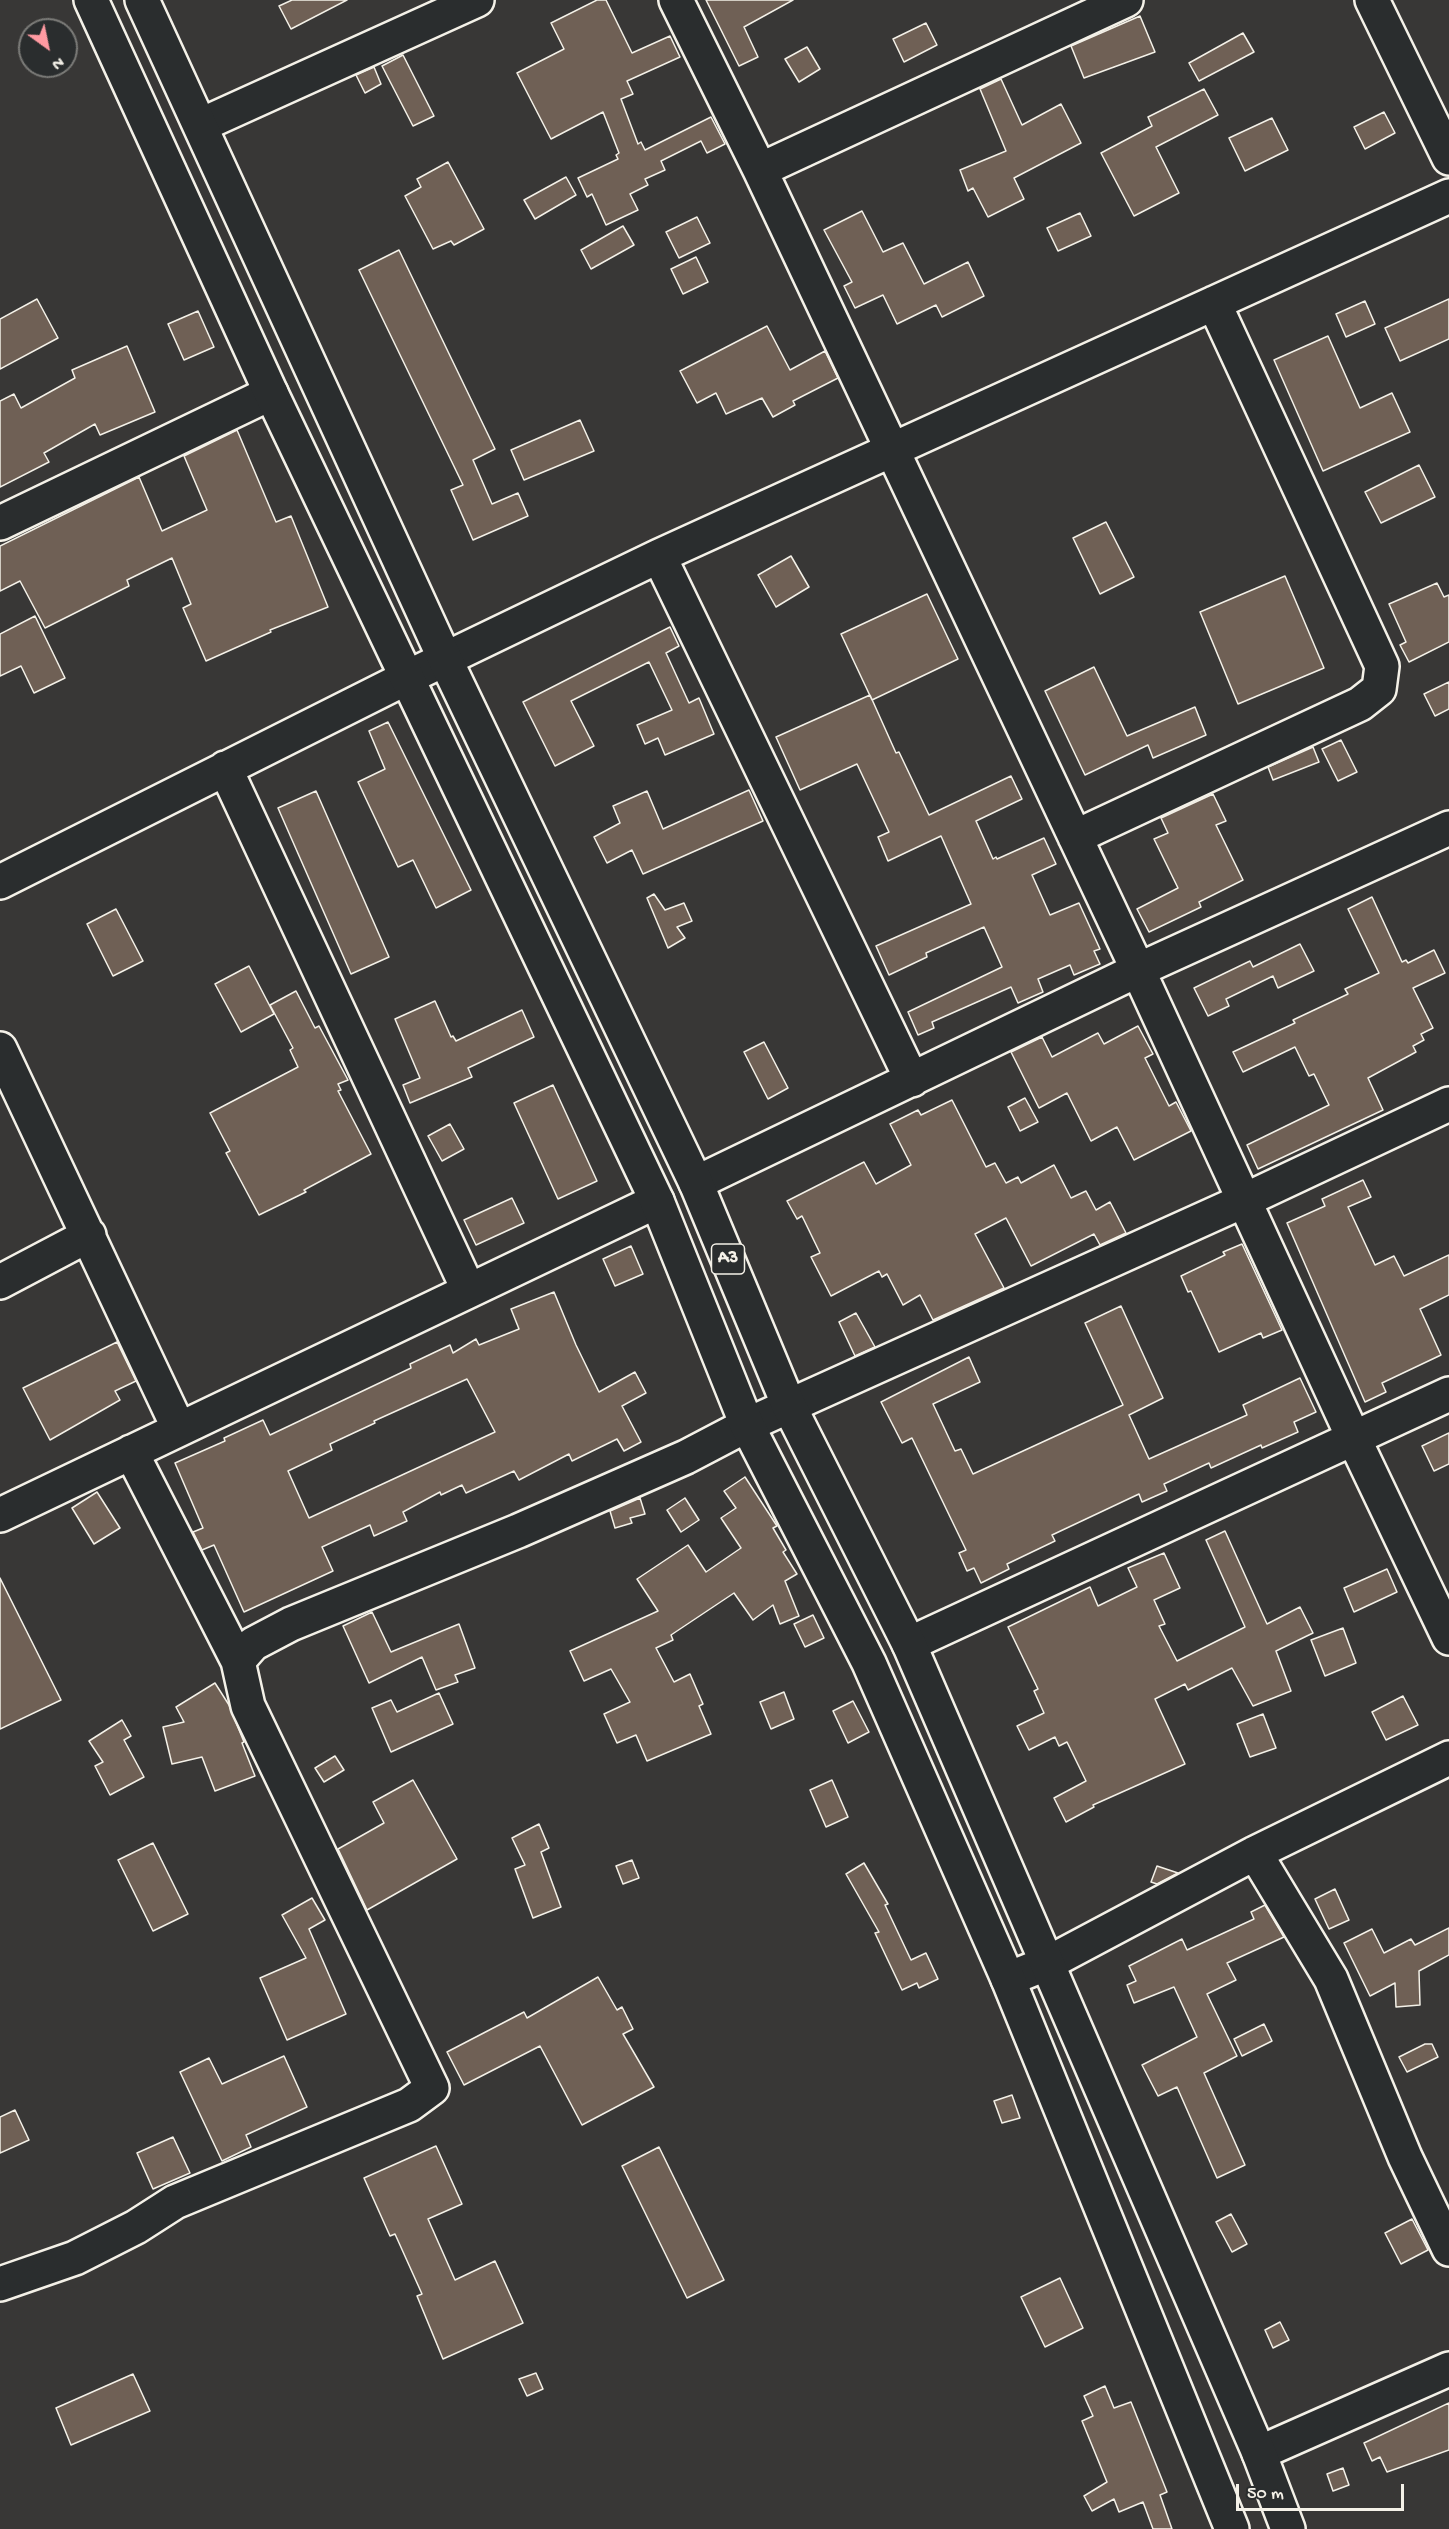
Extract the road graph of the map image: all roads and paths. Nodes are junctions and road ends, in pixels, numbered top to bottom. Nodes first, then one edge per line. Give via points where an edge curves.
1 (91, 0) edge
2 (142, 0) edge
3 (477, 0) edge
4 (676, 0) edge
5 (1126, 0) edge
6 (1372, 0) edge
7 (201, 125) junction
8 (1449, 158) edge
9 (760, 170) junction
10 (1449, 196) edge
11 (1214, 303) junction
12 (271, 393) junction
13 (892, 451) junction
14 (0, 523) edge
15 (659, 556) junction
16 (445, 659) junction
17 (408, 677) junction
18 (225, 768) junction
19 (1449, 828) edge
20 (1075, 837) junction
21 (0, 882) edge
22 (1138, 970) junction
23 (0, 1049) edge
24 (912, 1080) junction
25 (1449, 1104) edge
26 (696, 1183) junction
27 (657, 1201) junction
28 (1243, 1201) junction
29 (89, 1235) junction
30 (0, 1282) edge
31 (469, 1291) junction
32 (1449, 1394) edge
33 (789, 1406) junction
34 (747, 1425) junction
35 (179, 1429) junction
36 (1354, 1439) junction
37 (131, 1452) junction
38 (0, 1515) edge
39 (1449, 1638) edge
40 (909, 1644) junction
41 (238, 1661) junction
42 (1449, 1758) edge
43 (1255, 1853) junction
44 (1048, 1963) junction
45 (1008, 1979) junction
46 (1449, 2249) edge
47 (0, 2284) edge
48 (1449, 2369) edge
49 (1259, 2453) junction
50 (1232, 2529) edge
51 (1288, 2529) edge

1 - 12 main road, A3
2 - 7 main road, A3
3 - 7 main road
4 - 9 main road
5 - 9 main road
6 - 8 main road
7 - 16 main road, A3
9 - 13 main road
10 - 11 main road
11 - 13 main road
11 - 20 main road via 1382,666 1379,689 1360,704
12 - 14 main road
12 - 17 main road, A3
13 - 15 main road
13 - 20 main road
15 - 16 main road
15 - 24 main road
16 - 17 main road
16 - 26 main road, A3
17 - 18 main road
17 - 27 main road, A3
18 - 21 main road
18 - 31 main road
19 - 22 main road
20 - 22 main road
22 - 24 main road
22 - 28 main road
23 - 29 main road
24 - 26 main road
25 - 28 main road
26 - 33 main road, A3
27 - 31 main road
27 - 34 main road, A3
28 - 33 main road
28 - 36 main road
29 - 30 main road
29 - 35 main road
31 - 35 main road
32 - 36 main road
33 - 34 main road
33 - 40 main road, A3
34 - 41 main road via 686,1457 518,1531 291,1624 253,1644
34 - 45 main road, A3 via 869,1663
35 - 37 main road
36 - 39 main road
36 - 40 main road
37 - 38 main road
37 - 41 main road
40 - 44 main road, A3
41 - 47 main road via 248,1706 432,2088 409,2104 174,2202 136,2227 75,2258
42 - 43 main road
43 - 44 main road
43 - 46 main road via 1331,1979 1405,2157
44 - 45 main road
44 - 49 main road, A3
45 - 50 main road, A3
48 - 49 main road
49 - 51 main road, A3

